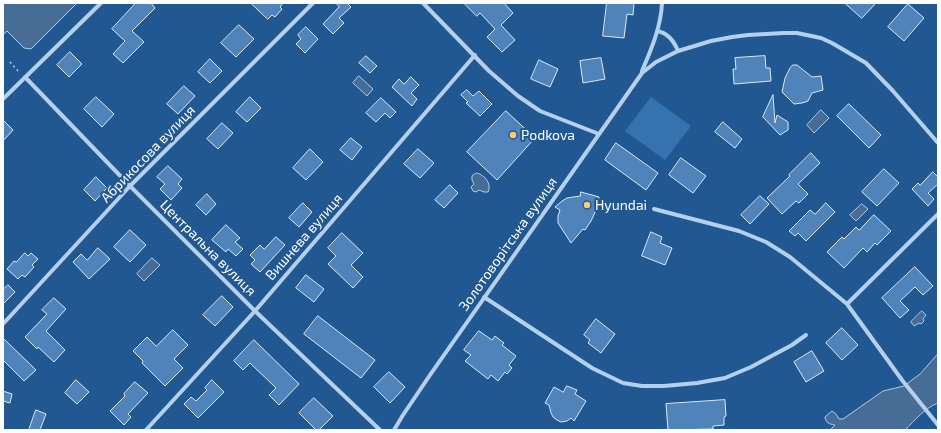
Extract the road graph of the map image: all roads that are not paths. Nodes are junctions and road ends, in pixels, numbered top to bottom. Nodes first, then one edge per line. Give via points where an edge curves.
1 (100, 3) edge
2 (313, 3) edge
3 (423, 3) edge
4 (662, 3) edge
5 (657, 31) junction
6 (678, 51) junction
7 (474, 56) junction
8 (642, 73) junction
9 (24, 77) junction
10 (3, 99) edge
11 (599, 134) junction
12 (938, 143) edge
13 (130, 186) junction
14 (654, 209) dead end
15 (938, 214) edge
16 (484, 297) junction
17 (847, 304) junction
18 (255, 311) junction
19 (3, 324) edge
20 (806, 335) dead end
21 (938, 425) edge
22 (146, 430) edge
23 (380, 430) edge
24 (394, 430) edge

1 - 9 street
2 - 13 street, Абрикосова вулиця
3 - 7 street
4 - 5 street, Золотоворітська вулиця
5 - 6 street via 669,36
5 - 8 street, Золотоворітська вулиця
6 - 8 street, Золотоворітська вулиця via 656,62
6 - 12 street, Золотоворітська вулиця via 711,41 748,35 797,33 821,38 866,64
7 - 11 street via 518,96 540,111
7 - 18 street, Вишнева вулиця
8 - 11 street, Золотоворітська вулиця
9 - 10 street
9 - 13 street, Центральна вулиця
11 - 16 street, Золотоворітська вулиця
13 - 18 street, Центральна вулиця
13 - 19 street, Абрикосова вулиця
14 - 17 street via 739,231 766,242 790,257
15 - 17 street
16 - 20 street via 592,368 623,383 642,386 697,383 725,378 751,367
16 - 24 street, Золотоворітська вулиця
17 - 21 street
18 - 22 street, Вишнева вулиця
18 - 23 street, Центральна вулиця

